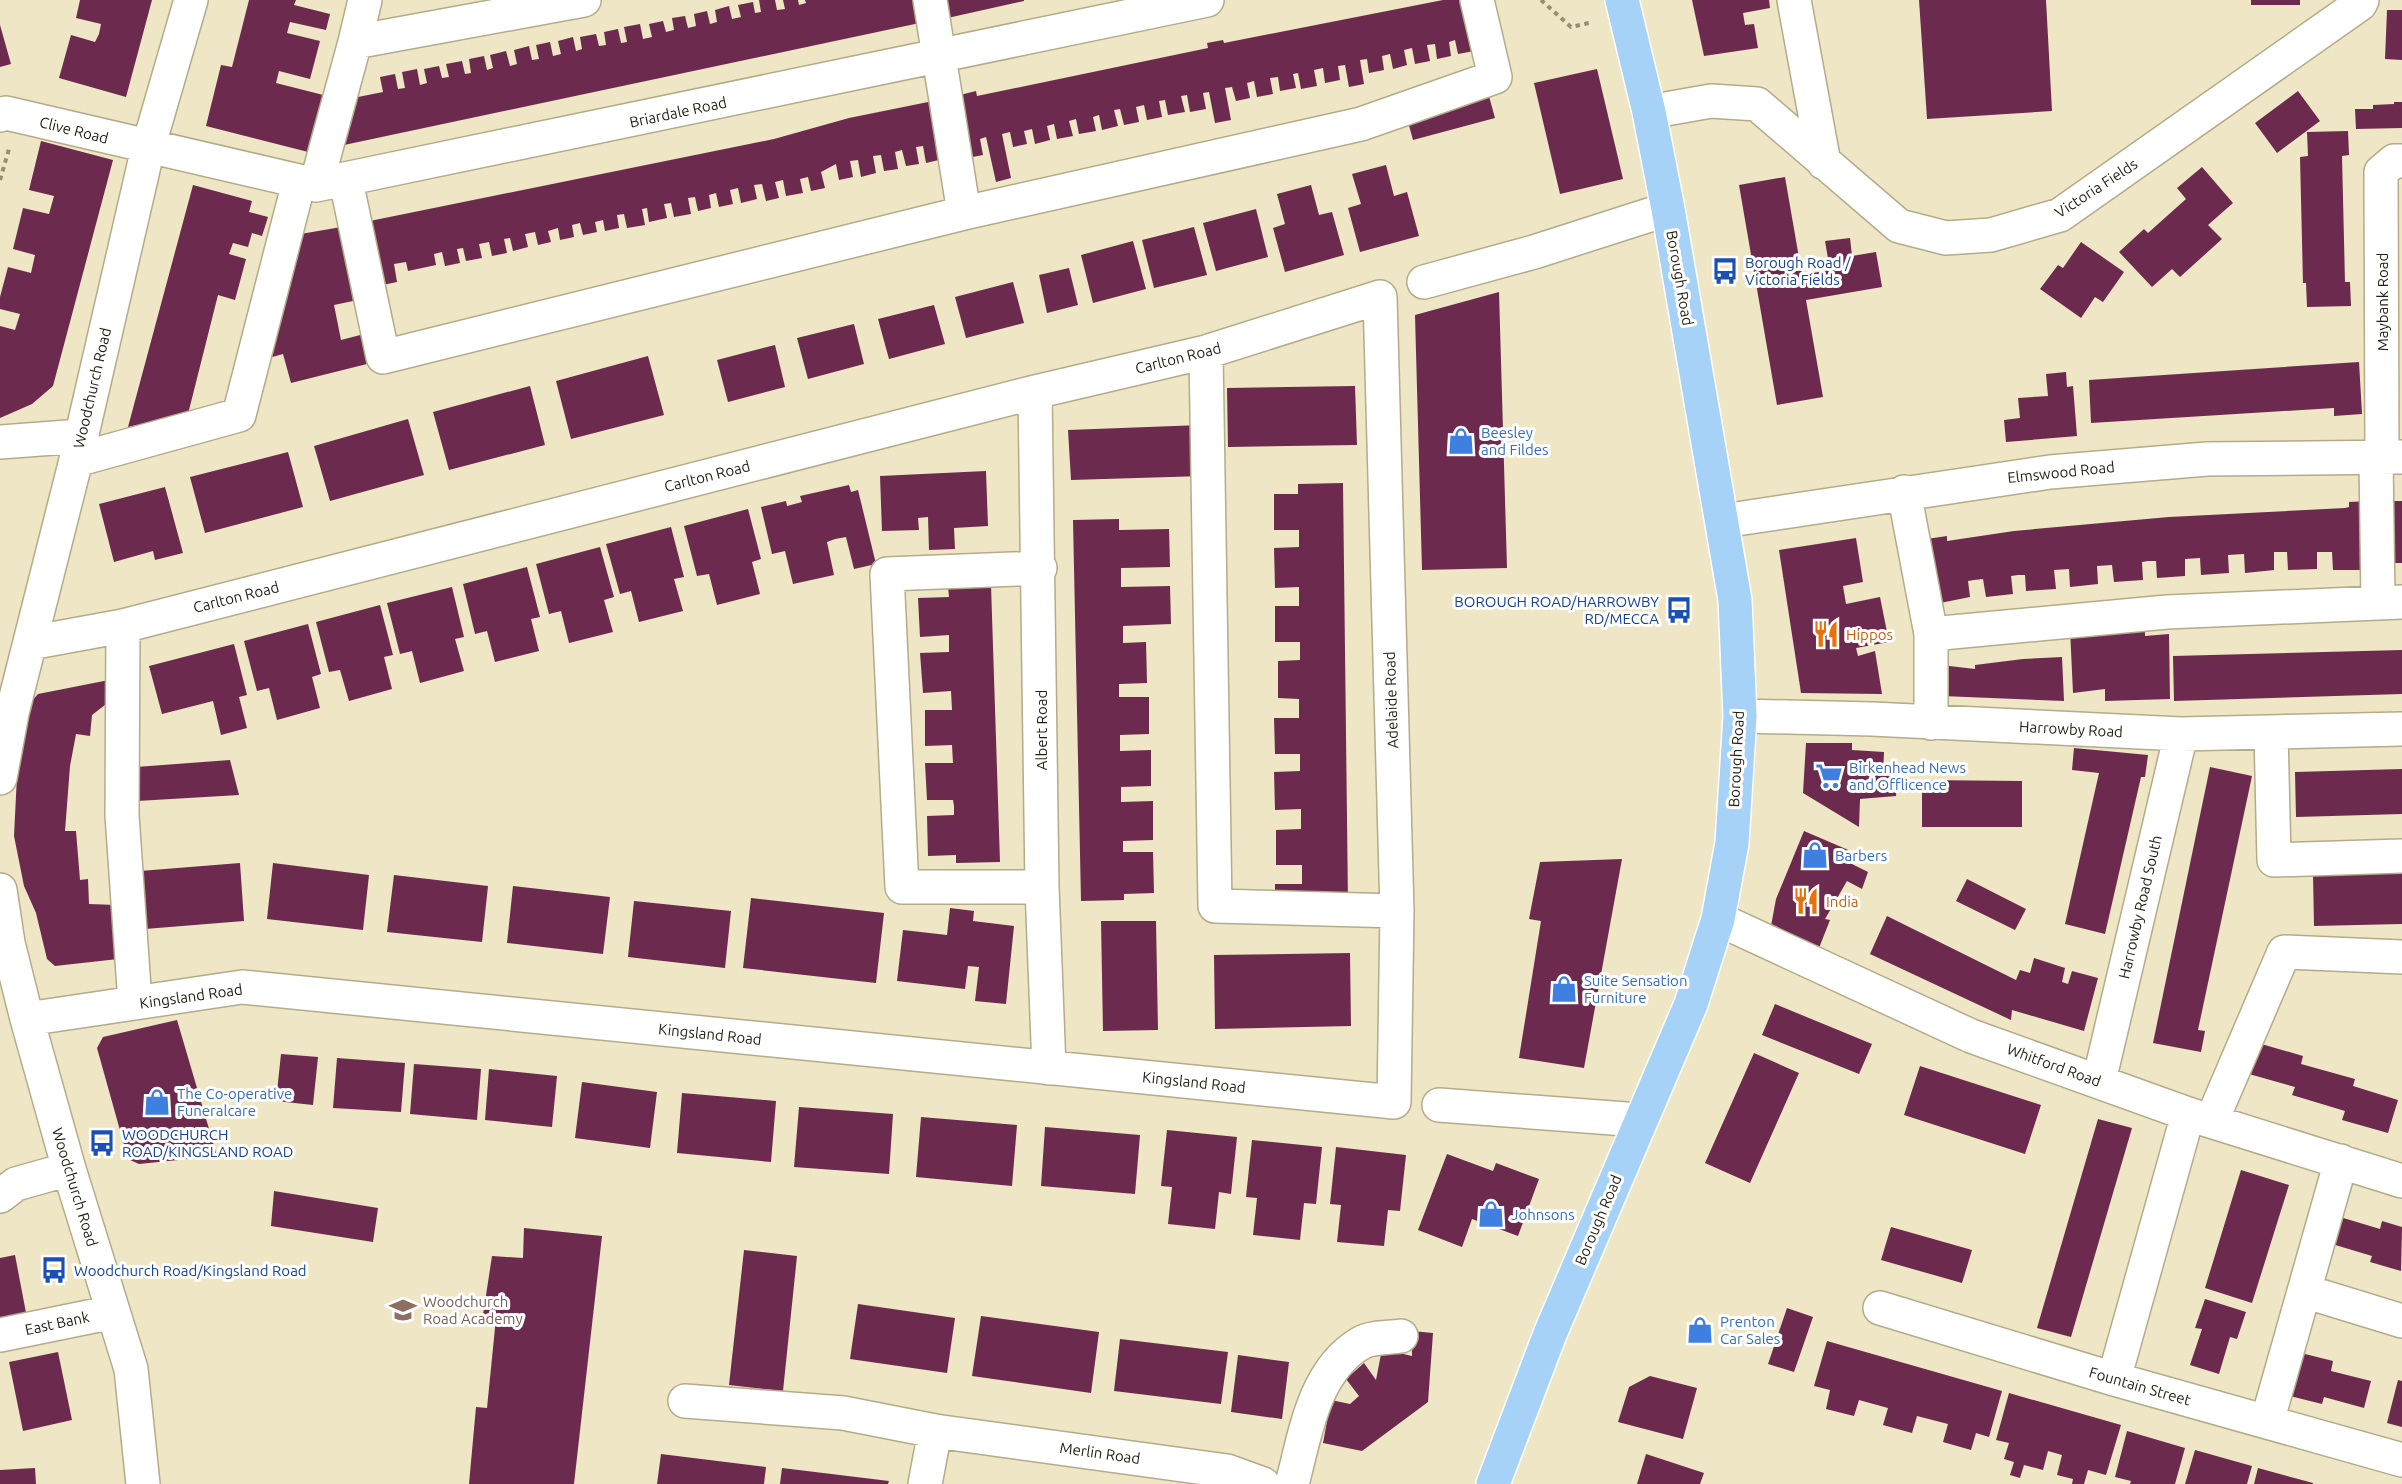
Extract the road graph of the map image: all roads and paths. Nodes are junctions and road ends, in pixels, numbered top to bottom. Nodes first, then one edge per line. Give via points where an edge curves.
1 (191, 0) edge
2 (365, 0) edge
3 (584, 0) edge
4 (930, 0) edge
5 (1207, 0) edge
6 (1477, 0) edge
7 (1541, 0) edge
8 (1794, 0) edge
9 (2362, 0) edge
10 (1624, 8) edge
11 (355, 42) junction
12 (941, 57) junction
13 (1649, 112) junction
14 (0, 115) edge
15 (148, 148) junction
16 (2402, 161) edge
17 (1824, 163) junction
18 (320, 183) junction
19 (1668, 209) junction
20 (964, 213) junction
21 (1424, 282) dead end
22 (1380, 297) joint
23 (2392, 307) edge
24 (1206, 352) junction
25 (1035, 392) junction
26 (0, 442) edge
27 (79, 448) junction
28 (2387, 457) edge
29 (1904, 492) junction
30 (1723, 521) junction
31 (1040, 568) junction
32 (2390, 602) edge
33 (123, 626) junction
34 (1932, 633) junction
35 (30, 643) junction
36 (1740, 716) junction
37 (1931, 723) junction
38 (2402, 729) edge
39 (2271, 732) junction
40 (2181, 734) junction
41 (0, 778) edge
42 (2402, 856) edge
43 (1042, 887) junction
44 (0, 890) edge
45 (1397, 911) junction
46 (1718, 919) junction
47 (2402, 957) edge
48 (135, 1003) junction
49 (27, 1019) junction
50 (1049, 1068) junction
51 (2099, 1081) junction
52 (1394, 1102) joint
53 (1439, 1105) dead end
54 (2200, 1117) junction
55 (1639, 1120) junction
56 (2341, 1161) junction
57 (69, 1169) junction
58 (2402, 1181) edge
59 (0, 1196) edge
60 (2304, 1291) junction
61 (1880, 1308) dead end
62 (113, 1312) junction
63 (2402, 1321) edge
64 (0, 1335) edge
65 (1401, 1336) dead end
66 (2114, 1379) junction
67 (685, 1401) dead end
68 (2267, 1422) junction
69 (935, 1431) junction
70 (2402, 1460) edge
71 (143, 1484) edge
72 (925, 1484) edge
73 (1263, 1484) edge
74 (1292, 1484) edge
75 (1493, 1484) edge

1 - 15 street, Woodchurch Road
2 - 11 street
3 - 11 street
4 - 12 street
5 - 12 street, Briardale Road
6 - 20 street via 1495,77 1361,124
7 - 10 path via 1570,27
8 - 17 street
9 - 17 street, Victoria Fields via 2060,216 1991,235 1946,238 1899,226
10 - 13 highway, Borough Road
11 - 18 street
12 - 18 street, Briardale Road
12 - 20 street
13 - 17 street, Victoria Fields via 1711,100 1756,104
13 - 19 highway, Borough Road
14 - 15 street, Clive Road via 6,113
15 - 18 street, Briardale Road
15 - 27 street, Woodchurch Road
16 - 23 street, Maybank Road via 2394,161 2381,172
18 - 20 street via 383,357
18 - 27 street via 240,415
19 - 21 street
19 - 30 highway, Borough Road
22 - 24 street, Carlton Road
22 - 45 street, Adelaide Road
23 - 28 street, Maybank Road
24 - 25 street, Carlton Road
24 - 45 street via 1215,906
25 - 31 street, Albert Road
25 - 33 street, Carlton Road
26 - 27 street
27 - 35 street, Woodchurch Road
28 - 29 street, Elmswood Road via 2207,459 2050,472
28 - 32 street, Maybank Road
29 - 30 street, Elmswood Road
29 - 34 street
30 - 36 highway, Borough Road via 1735,600
31 - 43 street, Albert Road
31 - 43 street via 887,574 902,887
32 - 34 street via 2168,612
33 - 35 street, Carlton Road
33 - 48 street via 122,815
34 - 37 street
35 - 41 street, Woodchurch Road
36 - 37 street, Harrowby Road
36 - 46 highway, Borough Road via 1731,843
37 - 40 street, Harrowby Road
38 - 39 street, Harrowby Road
39 - 40 street, Harrowby Road
39 - 42 street via 2274,860
40 - 51 street, Harrowby Road South
43 - 50 street, Albert Road
44 - 49 street, Woodchurch Road via 8,943
45 - 52 street, Adelaide Road
46 - 51 street, Whitford Road via 1971,1036
46 - 55 highway, Borough Road via 1691,1004
47 - 54 street via 2284,952
48 - 49 street, Kingsland Road
48 - 50 street, Kingsland Road via 242,987
49 - 57 street, Woodchurch Road
50 - 52 street, Kingsland Road
51 - 54 street, Whitford Road
53 - 55 street
54 - 56 street, Whitford Road
54 - 66 street
55 - 75 highway, Borough Road
56 - 58 street, Whitford Road
56 - 60 street
57 - 59 street via 16,1184
57 - 62 street, Woodchurch Road
60 - 63 street
60 - 68 street
61 - 66 street, Fountain Street
62 - 64 street, East Bank
62 - 71 street, Woodchurch Road via 131,1369
65 - 74 street via 1362,1342 1340,1359 1316,1398
66 - 68 street, Fountain Street
67 - 69 street, Merlin Road via 843,1413
68 - 70 street, Fountain Street
69 - 72 street
69 - 73 street, Merlin Road via 1227,1471

